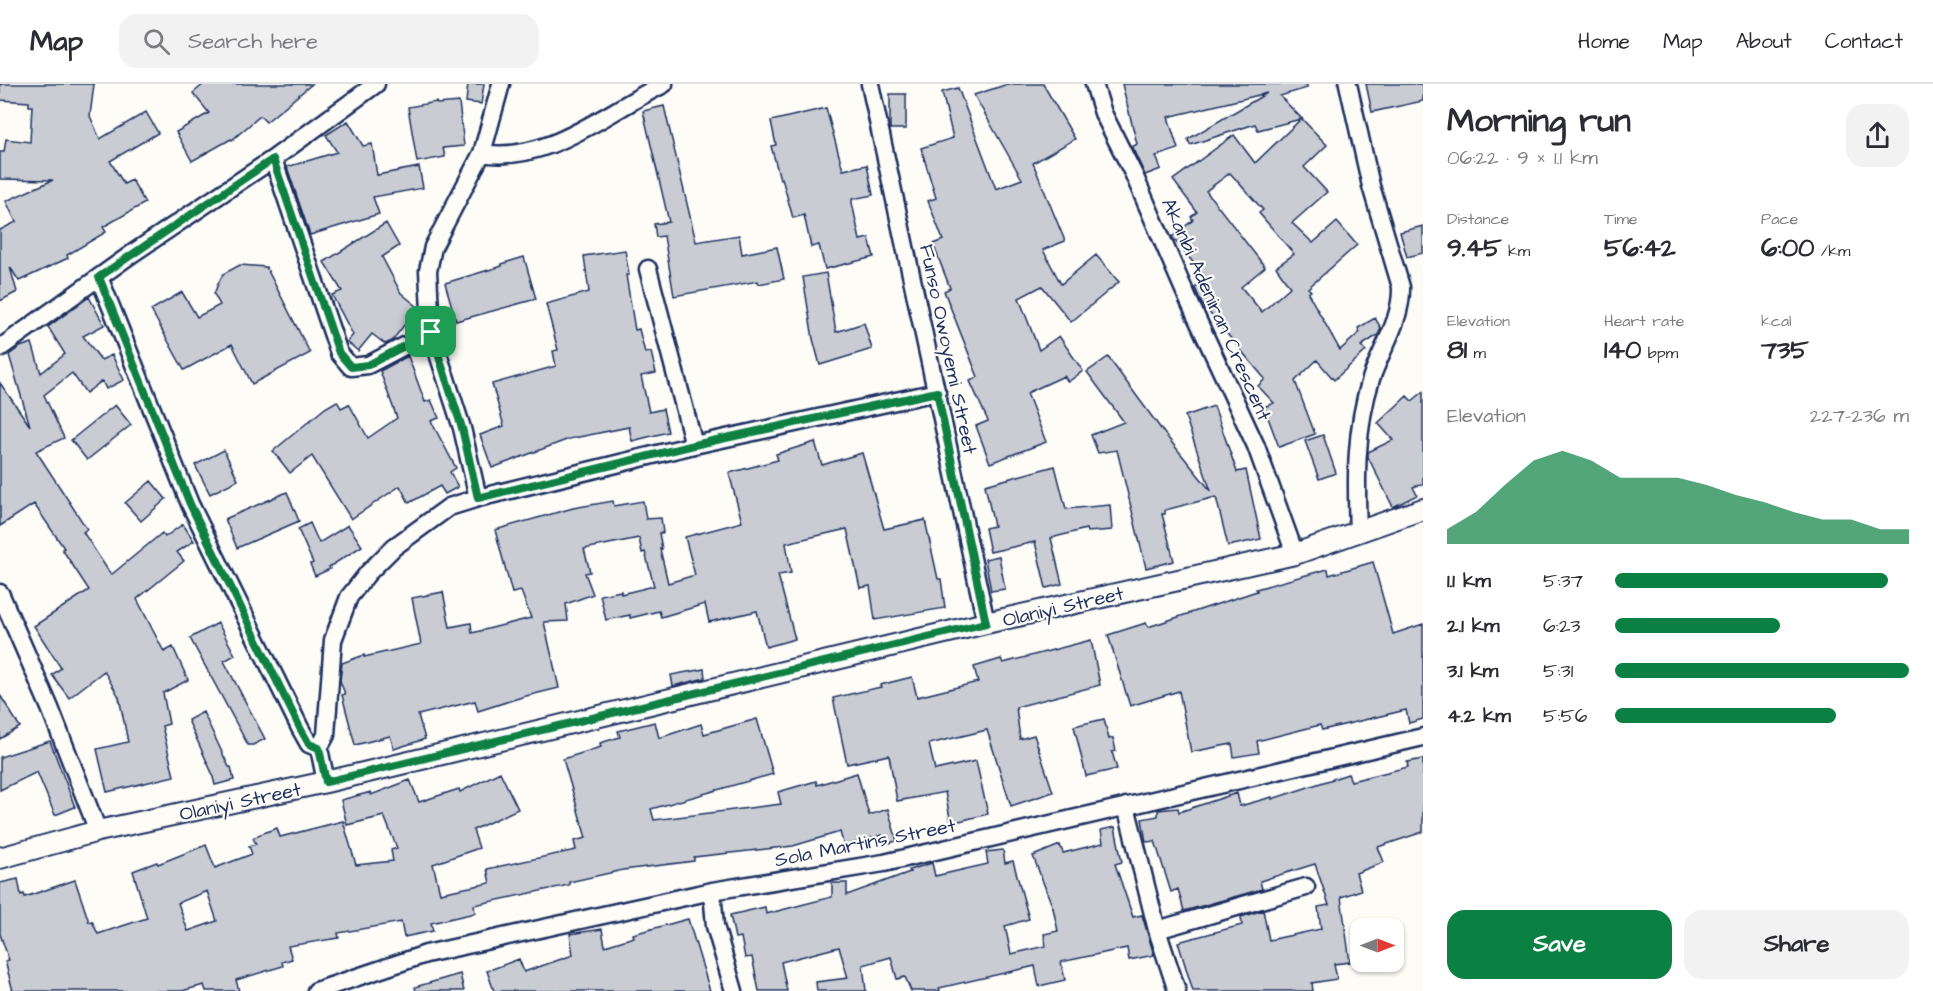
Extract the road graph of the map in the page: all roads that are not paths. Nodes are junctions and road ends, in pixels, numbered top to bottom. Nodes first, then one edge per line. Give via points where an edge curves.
1 (376, 84) edge
2 (501, 84) edge
3 (664, 84) edge
4 (870, 84) edge
5 (1094, 84) edge
6 (1348, 84) edge
7 (482, 153) junction
8 (273, 159) junction
9 (648, 268) dead end
10 (99, 277) junction
11 (431, 332) junction
12 (0, 348) edge
13 (937, 392) junction
14 (694, 445) junction
15 (478, 498) junction
16 (1423, 510) edge
17 (1358, 532) junction
18 (1295, 554) junction
19 (0, 593) edge
20 (986, 623) junction
21 (1423, 737) edge
22 (319, 748) junction
23 (326, 782) junction
24 (1126, 806) junction
25 (98, 831) junction
26 (0, 858) edge
27 (1306, 886) dead end
28 (712, 891) junction
29 (1157, 930) junction
30 (316, 991) edge
31 (734, 991) edge
32 (1177, 991) edge

1 - 8 street
2 - 7 street
3 - 7 street via 575,134 529,153
4 - 13 street, Funso Owoyemi Street
5 - 18 street, Akanbi Adeniran Crescent via 1103,113 1256,446
6 - 17 street via 1371,186 1401,287 1401,303 1371,381 1358,437
7 - 11 street via 433,247 428,271
8 - 10 street
8 - 11 street via 339,353 351,367 368,365
9 - 14 street
10 - 12 street
10 - 22 street via 190,504 300,728 309,744
11 - 15 street via 462,428
13 - 14 street
13 - 20 street, Funso Owoyemi Street
14 - 15 street
15 - 22 street via 449,507 394,547 349,597 333,640 326,735
16 - 17 street, Olaniyi Street
17 - 18 street, Olaniyi Street
18 - 20 street, Olaniyi Street
19 - 25 street
20 - 23 street, Olaniyi Street
21 - 24 street, Sola Martins Street
22 - 23 street
23 - 25 street, Olaniyi Street
24 - 28 street, Sola Martins Street via 884,863
24 - 29 street
25 - 26 street, Olaniyi Street
27 - 29 street
28 - 30 street, Sola Martins Street via 426,954
28 - 31 street via 715,926
29 - 32 street

